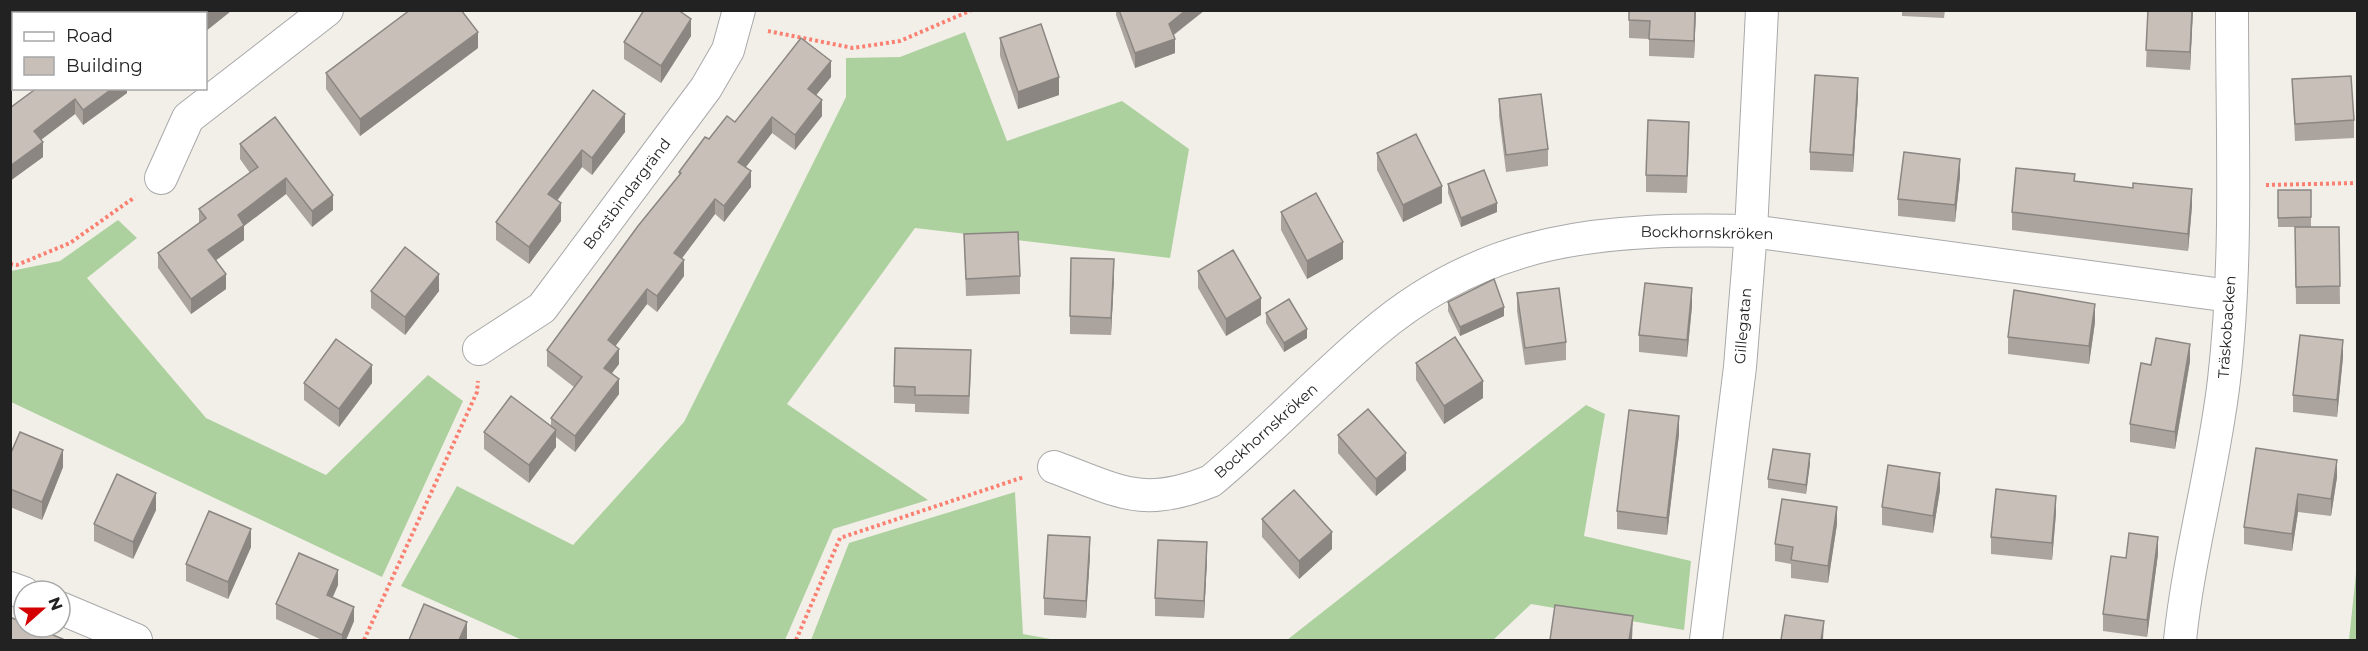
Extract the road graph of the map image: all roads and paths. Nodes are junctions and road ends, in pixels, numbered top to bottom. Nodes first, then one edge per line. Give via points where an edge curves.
1 (327, 10) edge
2 (972, 10) edge
3 (1762, 10) edge
4 (2232, 10) edge
5 (738, 17) edge
6 (161, 178) joint
7 (2358, 183) edge
8 (2232, 186) junction
9 (1751, 231) junction
10 (10, 264) edge
11 (2230, 296) junction
12 (479, 349) joint
13 (1054, 467) joint
14 (72, 613) edge
15 (136, 640) edge
16 (364, 640) edge
17 (796, 640) edge
18 (1706, 640) edge
19 (2180, 640) edge

1 - 6 street via 188,118
2 - 5 path via 900,41 853,48
3 - 9 street, Gillegatan
4 - 8 street, Träskobacken
5 - 12 street, Borstbindargränd via 728,50 706,88 542,308
6 - 10 path via 70,243
7 - 8 path
8 - 11 street, Träskobacken
9 - 11 street, Bockhornskröken
9 - 13 street, Bockhornskröken via 1680,230 1585,237 1523,250 1468,270 1431,290 1373,333 1211,481 1184,491 1159,497 1128,494
9 - 18 street, Gillegatan via 1740,367
11 - 19 street, Träskobacken via 2224,380
12 - 16 path via 477,392
13 - 17 path via 840,538
14 - 15 street

